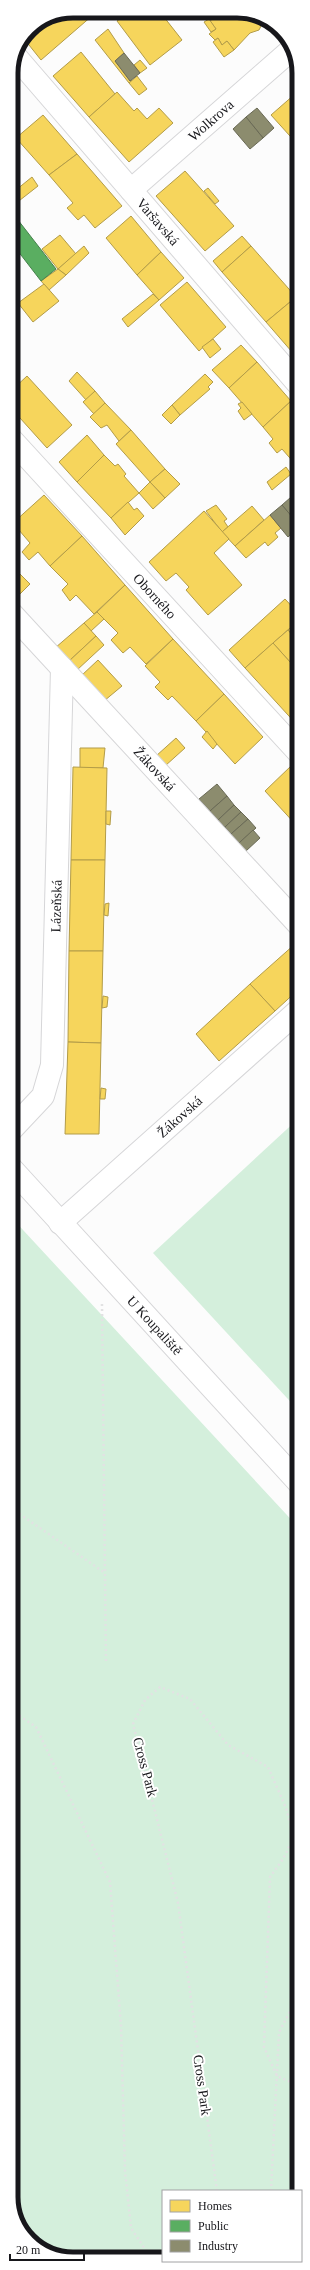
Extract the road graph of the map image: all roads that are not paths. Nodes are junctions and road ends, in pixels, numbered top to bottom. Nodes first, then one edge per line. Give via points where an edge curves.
1 (288, 52) edge
2 (19, 61) edge
3 (131, 190) junction
4 (292, 377) edge
5 (18, 447) edge
6 (18, 621) edge
7 (62, 668) junction
8 (292, 745) edge
9 (292, 917) edge
10 (292, 1016) edge
11 (18, 1123) edge
12 (18, 1176) edge
13 (60, 1223) junction
14 (292, 1475) edge

1 - 3 street, Wolkrova
2 - 3 street, Varšavská
3 - 4 street, Varšavská
5 - 8 street, Oborného
6 - 7 street, Žákovská
7 - 9 street, Žákovská
7 - 11 street, Lázeňská via 52,1065 43,1096
10 - 13 street, Žákovská
12 - 13 street, U Koupaliště
13 - 14 street, U Koupaliště

